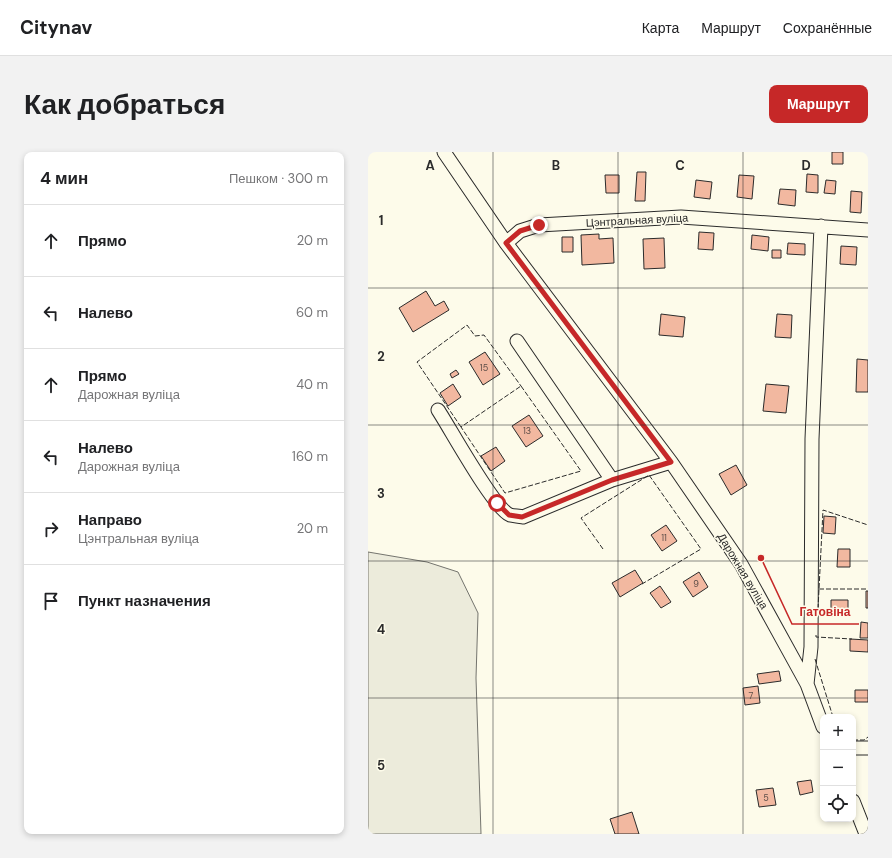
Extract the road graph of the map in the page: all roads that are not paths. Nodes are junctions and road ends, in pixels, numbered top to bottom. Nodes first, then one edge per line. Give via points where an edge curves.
1 (444, 152) edge
2 (821, 226) junction
3 (868, 230) edge
4 (506, 243) junction
5 (517, 341) dead end
6 (438, 410) dead end
7 (671, 462) junction
8 (612, 480) junction
9 (807, 684) junction
10 (820, 719) edge
11 (856, 748) edge
12 (868, 748) edge
13 (856, 809) edge
14 (866, 834) edge

1 - 4 street, Дарожная вуліца
2 - 3 street, Цэнтральная вуліца
2 - 4 street, Цэнтральная вуліца via 681,217 539,225 520,231
2 - 9 street, Дарожная вуліца via 812,439 811,646
4 - 7 street, Дарожная вуліца
5 - 8 street
6 - 8 street via 483,484 509,515 522,517
7 - 8 street
7 - 9 street, Дарожная вуліца via 741,564
9 - 10 street, Дарожная вуліца
11 - 12 street
13 - 14 street

